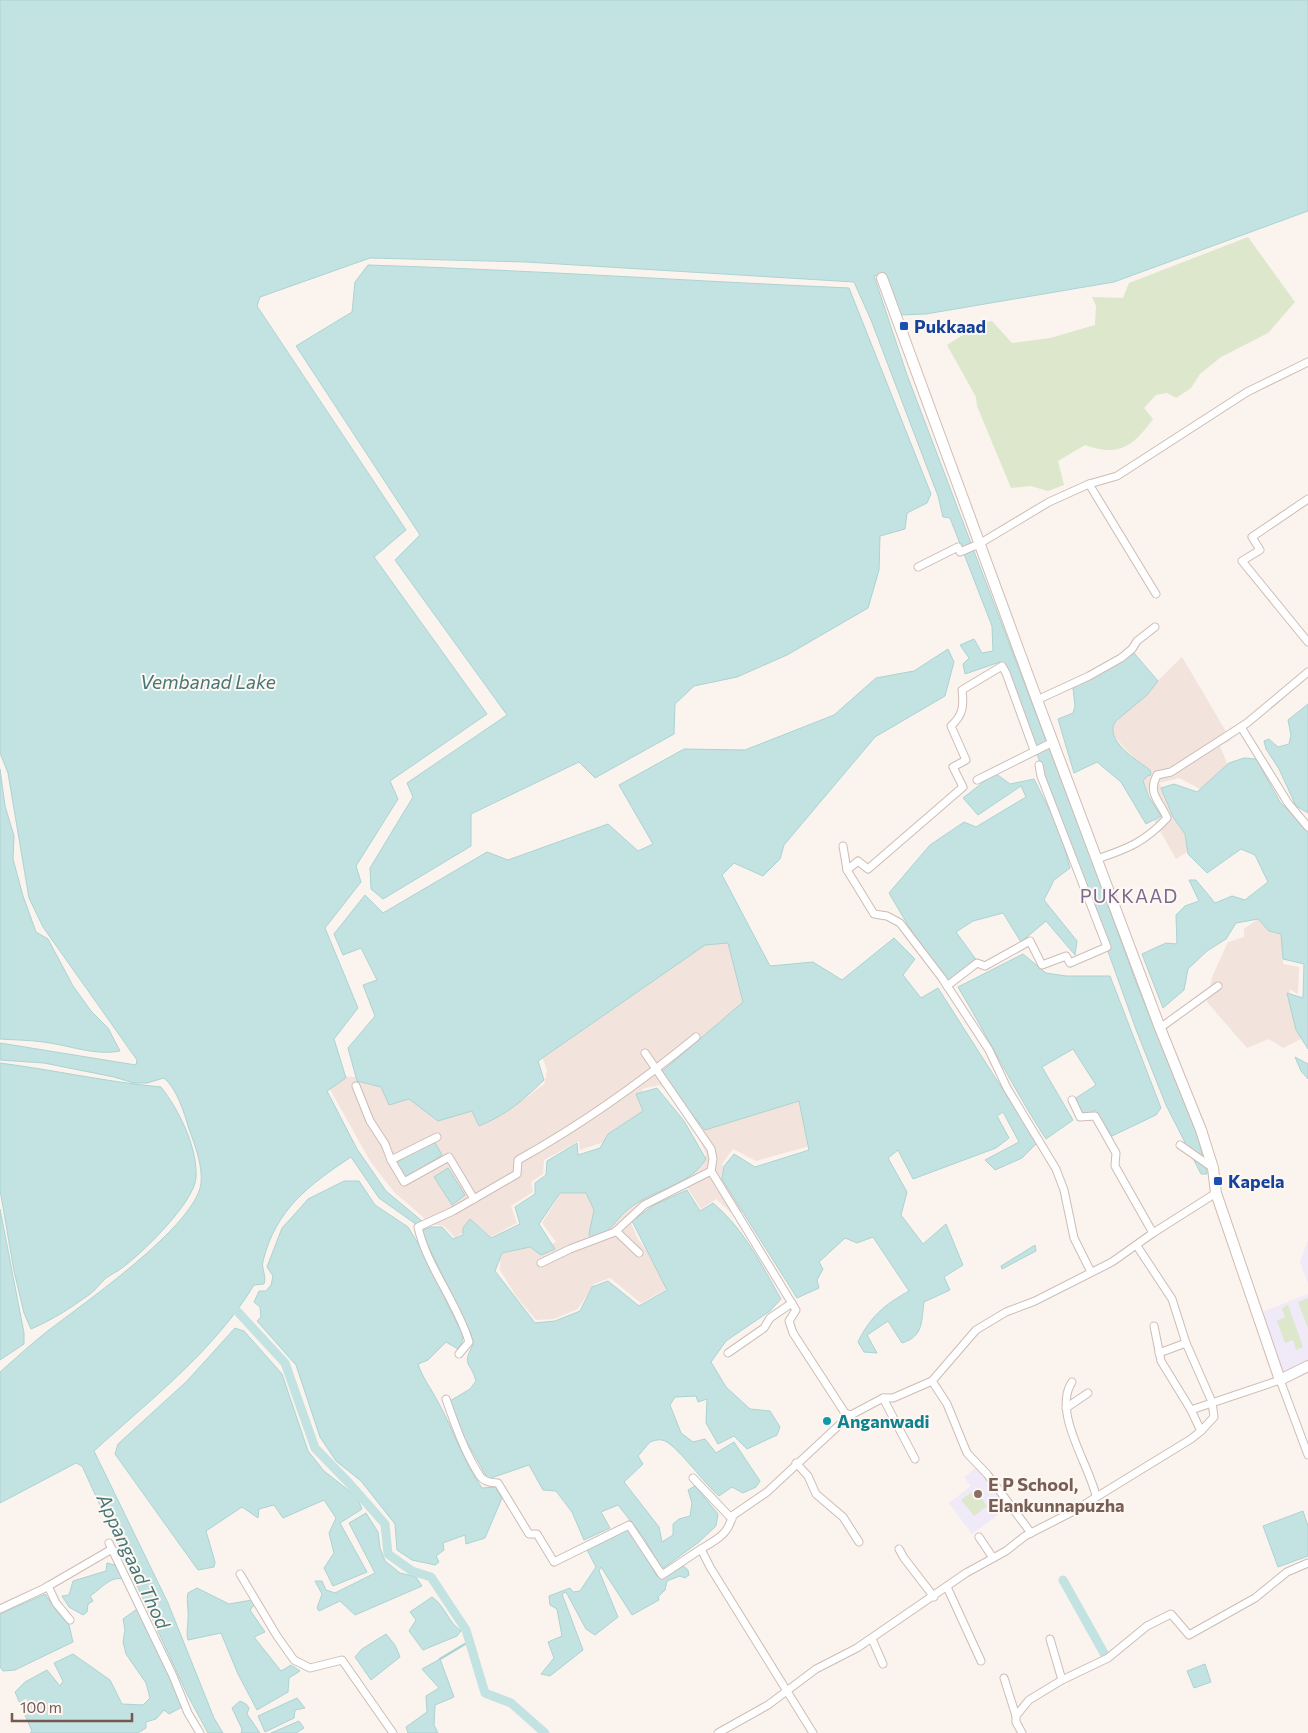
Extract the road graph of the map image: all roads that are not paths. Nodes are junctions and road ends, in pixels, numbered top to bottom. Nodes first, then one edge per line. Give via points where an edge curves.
1 (882, 278) dead end
2 (1308, 362) edge
3 (1089, 484) junction
4 (1308, 500) edge
5 (979, 544) junction
6 (918, 567) dead end
7 (1156, 594) dead end
8 (1155, 627) dead end
9 (1308, 642) edge
10 (1308, 672) edge
11 (1037, 700) junction
12 (1241, 727) junction
13 (1053, 742) junction
14 (1034, 750) junction
15 (1039, 764) dead end
16 (977, 780) dead end
17 (1308, 827) edge
18 (844, 846) dead end
19 (1097, 859) junction
20 (847, 870) junction
21 (947, 986) junction
22 (1218, 986) dead end
23 (1160, 1028) junction
24 (696, 1037) dead end
25 (645, 1053) dead end
26 (656, 1069) junction
27 (356, 1086) dead end
28 (1072, 1100) dead end
29 (436, 1137) dead end
30 (1180, 1145) dead end
31 (391, 1160) junction
32 (1212, 1168) junction
33 (711, 1171) junction
34 (1216, 1193) junction
35 (474, 1199) junction
36 (616, 1231) junction
37 (1153, 1233) junction
38 (1137, 1246) junction
39 (639, 1253) dead end
40 (541, 1263) dead end
41 (1092, 1272) junction
42 (792, 1303) junction
43 (1154, 1326) dead end
44 (1186, 1343) junction
45 (728, 1353) dead end
46 (1159, 1353) junction
47 (460, 1354) dead end
48 (1308, 1366) edge
49 (1280, 1380) junction
50 (932, 1381) junction
51 (1072, 1382) dead end
52 (1088, 1393) dead end
53 (883, 1398) junction
54 (446, 1400) dead end
55 (1212, 1402) junction
56 (1066, 1408) junction
57 (1191, 1410) junction
58 (850, 1415) junction
59 (1201, 1431) junction
60 (1308, 1455) edge
61 (915, 1459) dead end
62 (796, 1463) junction
63 (693, 1478) dead end
64 (1096, 1496) junction
65 (732, 1519) junction
66 (1031, 1533) junction
67 (979, 1537) dead end
68 (859, 1542) dead end
69 (702, 1549) junction
70 (899, 1549) dead end
71 (993, 1558) junction
72 (1308, 1563) edge
73 (240, 1574) dead end
74 (48, 1586) junction
75 (947, 1587) junction
76 (934, 1597) junction
77 (0, 1609) edge
78 (70, 1620) dead end
79 (872, 1639) junction
80 (1050, 1639) dead end
81 (981, 1661) dead end
82 (883, 1664) dead end
83 (1004, 1678) dead end
84 (1062, 1680) junction
85 (786, 1691) junction
86 (1016, 1716) junction
87 (200, 1733) edge
88 (393, 1733) edge
89 (718, 1733) edge
90 (812, 1733) edge
91 (1022, 1733) edge

1 - 5 street
2 - 3 street via 1247,392 1117,476
3 - 5 street via 1049,502
3 - 7 street
4 - 9 street via 1252,537 1260,550 1242,561
5 - 6 street via 960,552 958,547
5 - 11 street
8 - 11 street via 1121,658
10 - 12 street
11 - 13 street
12 - 17 street via 1288,803
12 - 19 street via 1171,772 1157,775 1152,792 1168,818 1130,848
13 - 14 street
13 - 19 street
14 - 16 street
14 - 20 street via 1002,666 962,690 964,706 960,718 951,726 966,760 953,767 963,787 868,869 858,861
15 - 21 street via 1107,947 1070,963 1066,956 1042,965 1030,941 985,966 977,963
18 - 20 street
19 - 23 street
20 - 21 street via 874,914 900,923
21 - 41 street via 989,1050 1007,1088 1056,1169 1074,1238
22 - 23 street
23 - 32 street via 1201,1130
24 - 26 street
25 - 26 street
26 - 33 street via 711,1149
26 - 35 street via 568,1132 518,1160 517,1174
27 - 31 street
28 - 37 street via 1080,1117 1095,1116 1116,1153 1116,1166
29 - 31 street
30 - 32 street
31 - 35 street via 404,1182 449,1157
32 - 34 street
33 - 36 street via 644,1205
33 - 42 street
34 - 37 street
34 - 49 street
35 - 47 street via 418,1227 469,1342
36 - 39 street
36 - 40 street
37 - 38 street
38 - 41 street
38 - 44 street via 1172,1299
41 - 50 street via 1006,1312 976,1330
42 - 45 street
42 - 58 street via 796,1310 789,1321 794,1333 845,1413
43 - 46 street
44 - 46 street
44 - 55 street
46 - 57 street
48 - 49 street
49 - 55 street
49 - 60 street
50 - 53 street via 893,1398
50 - 66 street via 947,1404 966,1453 992,1479
51 - 56 street via 1068,1388
52 - 56 street
53 - 58 street
53 - 61 street
54 - 69 street via 481,1477 490,1483 498,1483 528,1534 537,1534 554,1562 629,1524 662,1575
55 - 57 street
55 - 59 street via 1214,1417
56 - 64 street
57 - 59 street
58 - 62 street
59 - 64 street
62 - 65 street via 767,1492
62 - 68 street via 808,1476 816,1494 843,1517
63 - 65 street
64 - 66 street
65 - 69 street via 724,1535
66 - 71 street
67 - 71 street
69 - 85 street
70 - 76 street
71 - 75 street
72 - 84 street via 1287,1572 1255,1598 1189,1635 1171,1614 1147,1626 1108,1658
73 - 88 street via 294,1660 310,1668 342,1660
74 - 77 street
74 - 78 street via 56,1603
74 - 87 street via 111,1546
75 - 76 street
75 - 81 street
76 - 79 street
79 - 82 street
79 - 85 street via 816,1669
80 - 84 street
83 - 86 street
84 - 86 street via 1030,1700
85 - 89 street
85 - 90 street
86 - 91 street

